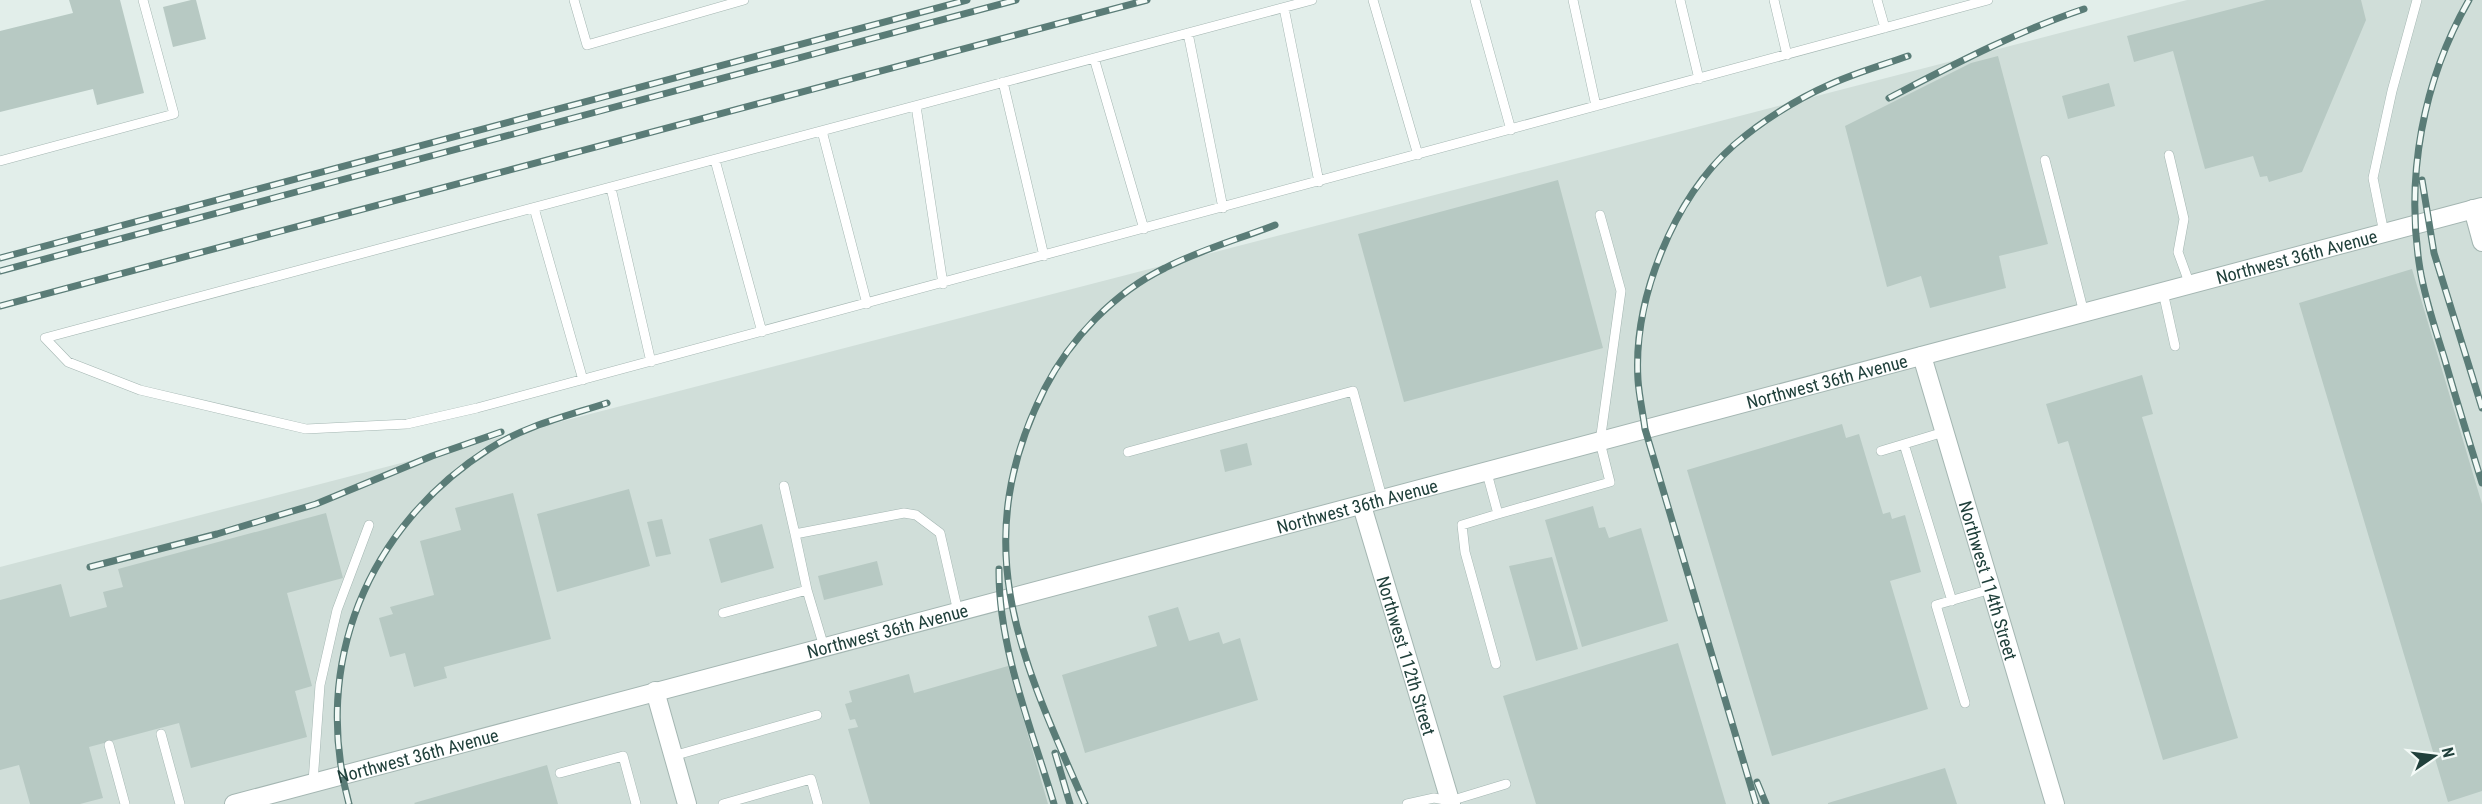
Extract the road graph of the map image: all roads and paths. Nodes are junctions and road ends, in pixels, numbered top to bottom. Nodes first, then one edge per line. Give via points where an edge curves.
1 (143, 0) edge
2 (574, 0) edge
3 (744, 0) edge
4 (1312, 0) edge
5 (1373, 0) edge
6 (1475, 0) edge
7 (1573, 0) edge
8 (1680, 0) edge
9 (1774, 0) edge
10 (1877, 0) edge
11 (1985, 0) edge
12 (2417, 0) edge
13 (1284, 8) junction
14 (1885, 28) junction
15 (1188, 33) junction
16 (1786, 55) junction
17 (1094, 58) junction
18 (1699, 79) junction
19 (1004, 82) junction
20 (916, 106) junction
21 (1596, 106) junction
22 (1511, 129) junction
23 (822, 131) junction
24 (1418, 155) junction
25 (2169, 155) dead end
26 (715, 159) junction
27 (2045, 160) dead end
28 (0, 161) edge
29 (1319, 182) junction
30 (611, 188) junction
31 (534, 208) junction
32 (1223, 208) junction
33 (2477, 208) edge
34 (1600, 215) dead end
35 (1144, 229) junction
36 (2384, 233) junction
37 (2482, 242) edge
38 (1044, 256) junction
39 (943, 284) junction
40 (2190, 285) junction
41 (2163, 292) junction
42 (867, 304) junction
43 (2084, 313) junction
44 (762, 332) junction
45 (2175, 346) dead end
46 (1922, 356) junction
47 (651, 362) junction
48 (583, 380) junction
49 (1944, 432) junction
50 (1600, 442) junction
51 (1904, 444) junction
52 (1881, 451) dead end
53 (1128, 452) dead end
54 (1487, 473) junction
55 (784, 486) dead end
56 (1383, 501) junction
57 (1362, 506) junction
58 (1498, 514) junction
59 (369, 525) dead end
60 (795, 534) junction
61 (1991, 589) junction
62 (807, 590) junction
63 (1952, 601) junction
64 (958, 612) junction
65 (723, 613) dead end
66 (824, 647) junction
67 (1496, 664) dead end
68 (655, 691) junction
69 (1965, 703) dead end
70 (817, 715) dead end
71 (161, 734) dead end
72 (109, 745) dead end
73 (673, 756) junction
74 (560, 773) dead end
75 (313, 782) junction
76 (1506, 784) dead end
77 (757, 799) edge
78 (1450, 802) edge
79 (125, 804) edge
80 (180, 804) edge
81 (234, 804) edge
82 (636, 804) edge
83 (687, 804) edge
84 (723, 804) edge
85 (818, 804) edge
86 (1407, 804) edge
87 (2055, 804) edge

1 - 28 lane via 174,114
2 - 3 lane via 587,45
4 - 13 lane
5 - 24 lane
6 - 22 lane
7 - 21 lane
8 - 18 lane
9 - 16 lane
10 - 14 lane
11 - 14 lane
12 - 36 lane via 2373,178
13 - 15 lane
13 - 29 lane
14 - 16 lane
15 - 17 lane
15 - 32 lane
16 - 18 lane
17 - 19 lane
17 - 35 lane
18 - 21 lane
19 - 20 lane
19 - 38 lane
20 - 23 lane
20 - 39 lane
21 - 22 lane
22 - 24 lane
23 - 26 lane
23 - 42 lane
24 - 29 lane
25 - 40 lane via 2184,219 2178,252
26 - 30 lane
26 - 44 lane
27 - 43 lane
29 - 32 lane
30 - 31 lane
30 - 47 lane
31 - 48 lane
31 - 48 lane via 45,338 68,362 140,390 306,429 407,424
32 - 35 lane
33 - 36 street, Northwest 36th Avenue
33 - 37 street
34 - 50 lane via 1621,291
35 - 38 lane
36 - 40 street, Northwest 36th Avenue
38 - 39 lane
39 - 42 lane
40 - 41 street, Northwest 36th Avenue
41 - 43 street, Northwest 36th Avenue
41 - 45 lane
42 - 44 lane
43 - 46 street, Northwest 36th Avenue
44 - 47 lane
46 - 49 street, Northwest 114th Street
46 - 50 street, Northwest 36th Avenue
47 - 48 lane
49 - 51 lane
49 - 61 street, Northwest 114th Street
50 - 54 street, Northwest 36th Avenue
50 - 58 lane via 1610,482
51 - 52 lane
51 - 63 lane
53 - 56 lane via 1353,391
54 - 56 street, Northwest 36th Avenue
54 - 58 lane
55 - 60 lane
56 - 57 street, Northwest 36th Avenue
57 - 64 street, Northwest 36th Avenue
57 - 78 street, Northwest 112th Street
58 - 67 lane via 1462,525 1465,552
59 - 75 lane via 337,610 320,685
60 - 62 lane
60 - 64 lane via 904,513 915,515 940,533
61 - 63 lane
61 - 87 street, Northwest 114th Street
62 - 65 lane
62 - 66 lane
63 - 69 lane via 1936,605
64 - 66 street, Northwest 36th Avenue
66 - 68 street, Northwest 36th Avenue
68 - 73 street
68 - 75 street, Northwest 36th Avenue
70 - 73 lane
71 - 80 lane
72 - 79 lane
73 - 83 street
74 - 82 lane via 623,756
75 - 81 street, Northwest 36th Avenue
76 - 78 lane
77 - 84 lane
77 - 85 lane via 811,779
78 - 86 lane via 1434,798

